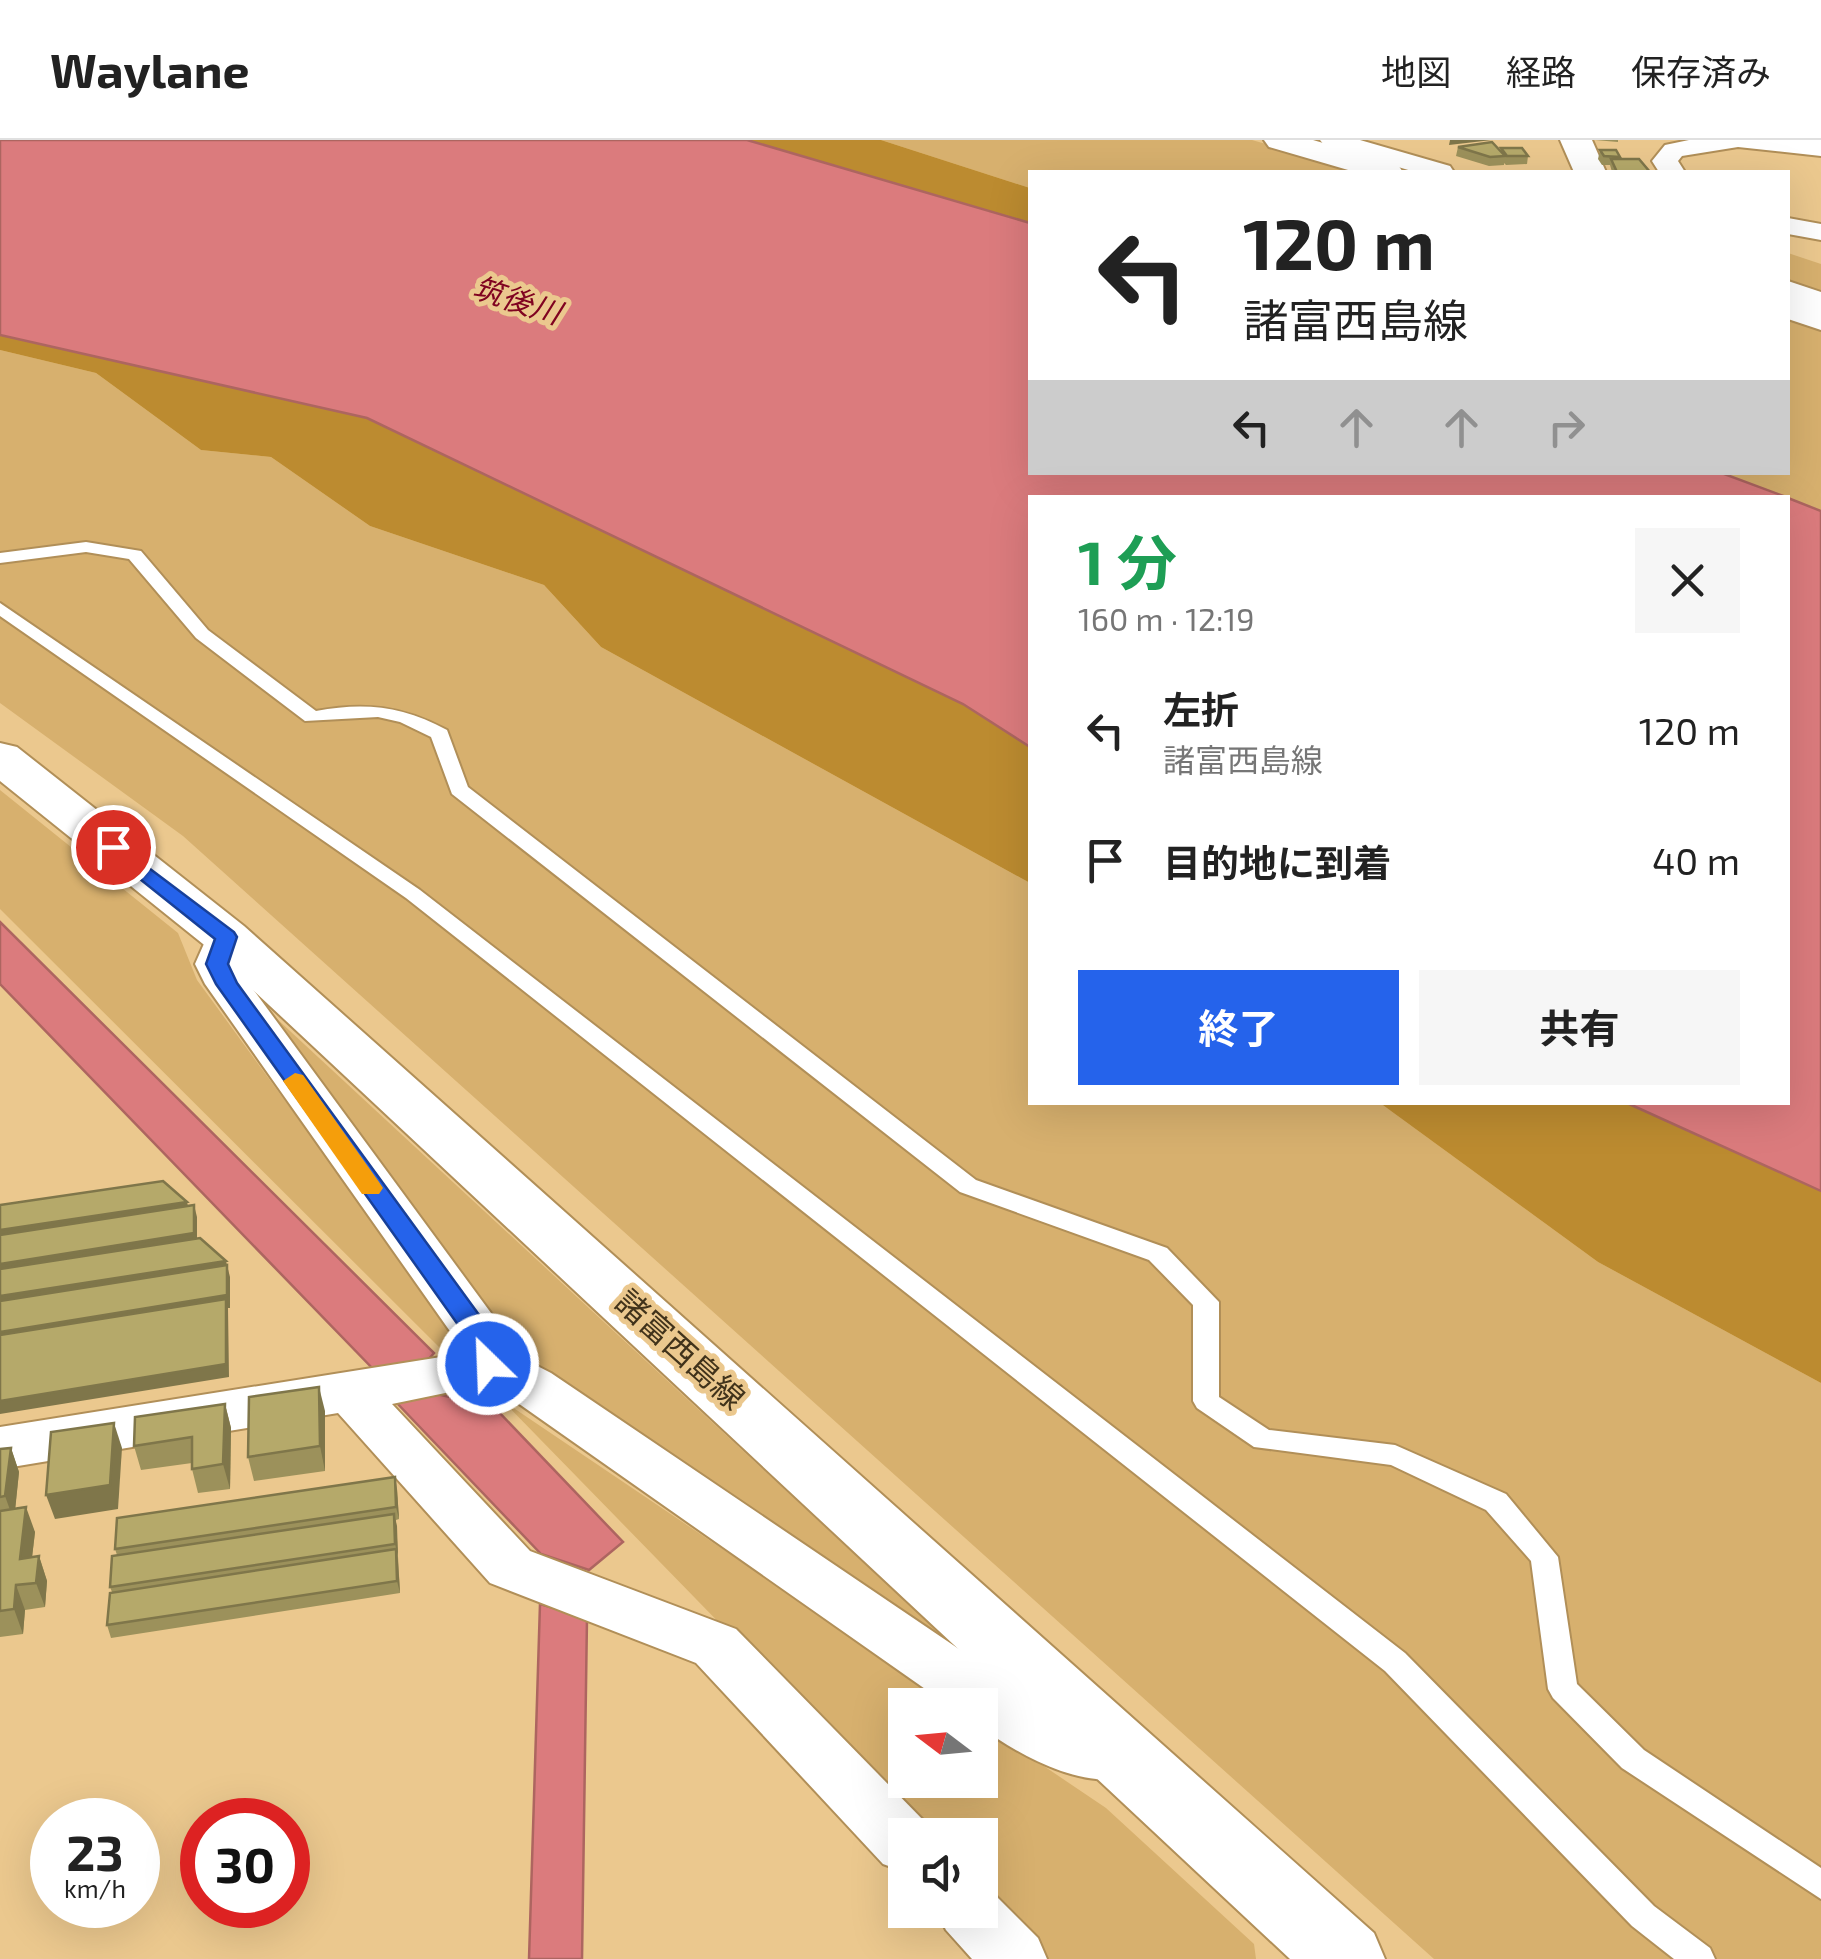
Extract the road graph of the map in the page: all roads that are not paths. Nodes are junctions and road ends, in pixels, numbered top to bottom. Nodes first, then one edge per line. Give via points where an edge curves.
1 (1280, 140) edge
2 (1333, 140) edge
3 (1576, 140) edge
4 (1739, 140) edge
5 (1821, 148) edge
6 (1380, 170) edge
7 (1434, 170) edge
8 (1589, 170) edge
9 (1671, 170) edge
10 (1790, 226) edge
11 (1821, 232) edge
12 (1790, 291) edge
13 (1821, 301) edge
14 (1790, 308) edge
15 (1821, 319) edge
16 (0, 558) edge
17 (0, 608) edge
18 (0, 758) edge
19 (226, 937) junction
20 (464, 1370) junction
21 (369, 1388) junction
22 (0, 1448) edge
23 (1132, 1761) junction
24 (888, 1826) edge
25 (1821, 1884) edge
26 (985, 1928) edge
27 (1326, 1950) edge
28 (1015, 1959) edge
29 (1699, 1959) edge

1 - 6 main road
2 - 7 street
3 - 8 main road
4 - 5 street
4 - 9 street via 1674,150 1665,160
10 - 11 street
12 - 13 street
14 - 15 main road
16 - 25 lane via 92,547 135,555 202,634 312,717 369,707 404,714 440,734 459,790 968,1186 1158,1254 1206,1302 1206,1400 1263,1440 1394,1455 1496,1502 1544,1557 1564,1689 1633,1759
17 - 29 lane via 413,894 1395,1662 1643,1916
18 - 19 main road, 諸富西島線
19 - 20 street via 217,964 227,984 484,1341
19 - 23 main road, 諸富西島線
20 - 21 street
20 - 23 street via 533,1387 1042,1738
21 - 22 street
21 - 24 street via 510,1567 716,1646
23 - 27 main road, 諸富西島線
26 - 28 street

